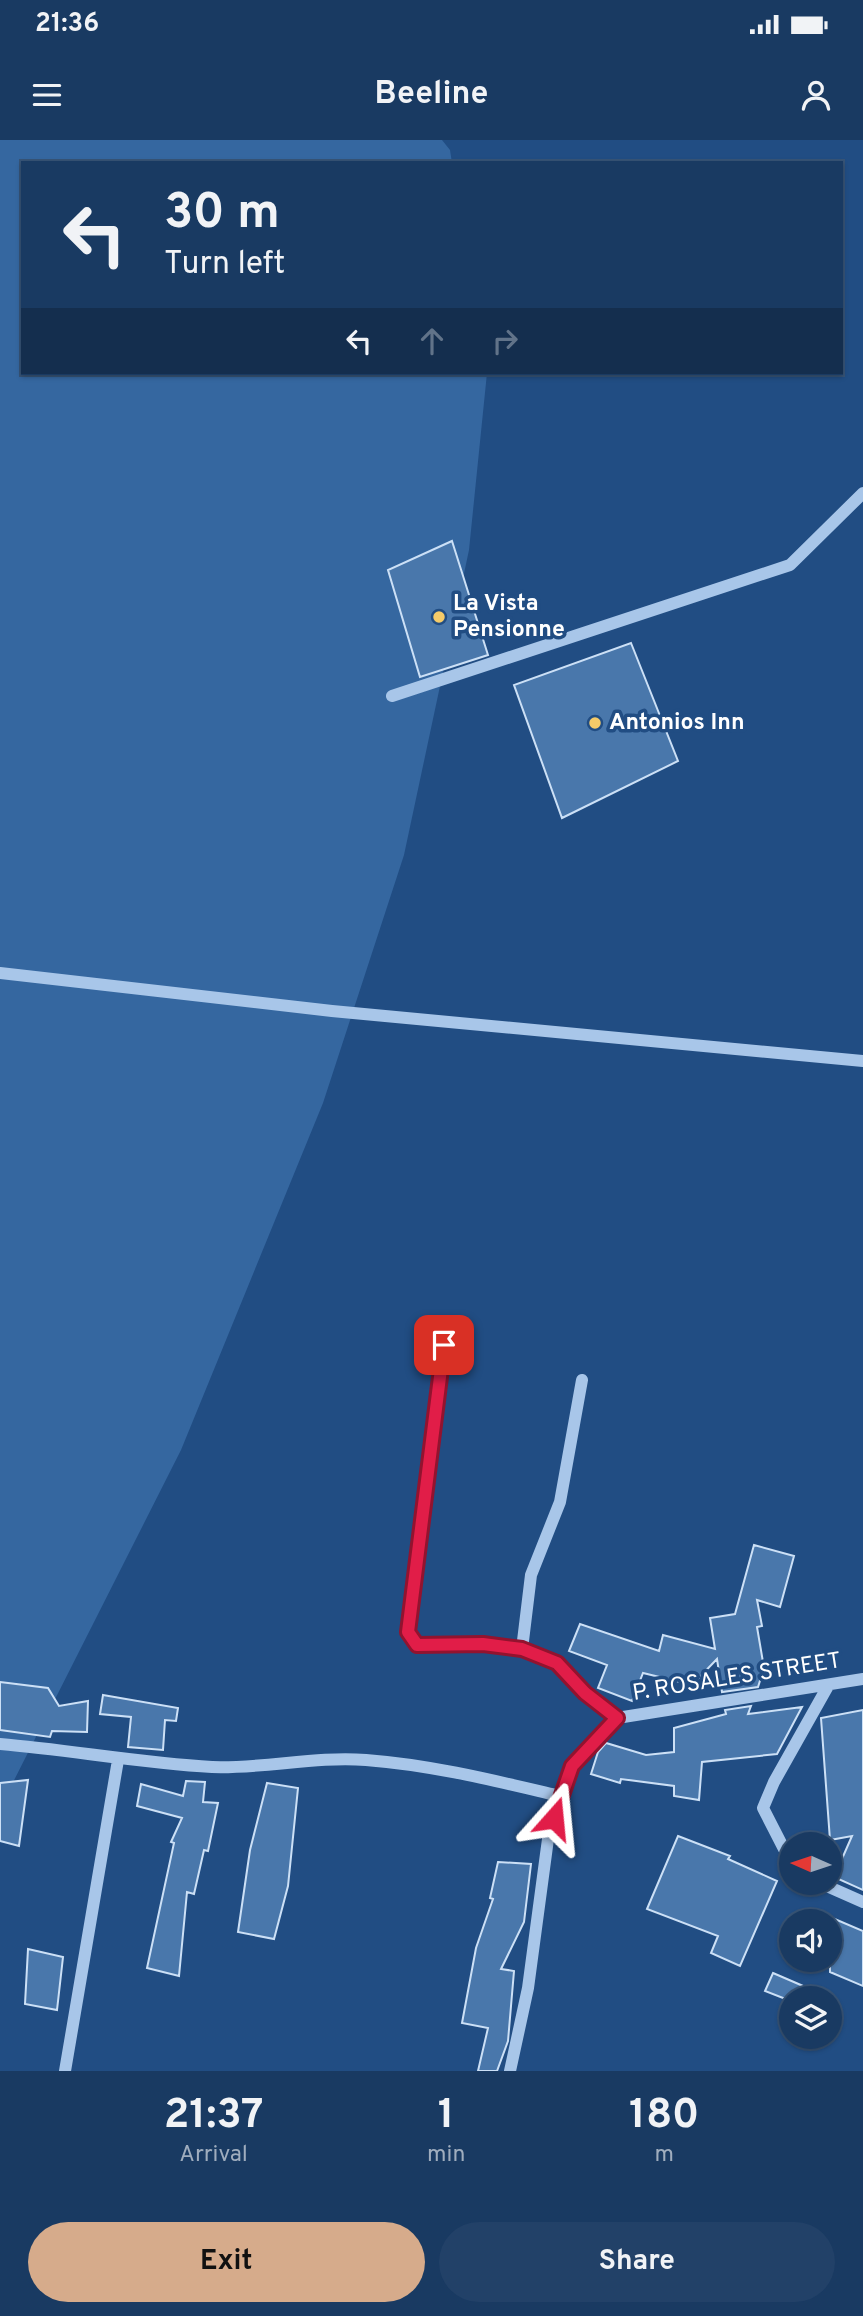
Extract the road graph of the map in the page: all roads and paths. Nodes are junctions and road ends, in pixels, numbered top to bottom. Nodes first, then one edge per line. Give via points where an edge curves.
1 (863, 493) edge
2 (393, 696) dead end
3 (0, 973) edge
4 (863, 1060) edge
5 (447, 1325) dead end
6 (582, 1380) dead end
7 (522, 1649) junction
8 (863, 1679) edge
9 (828, 1686) junction
10 (617, 1718) junction
11 (0, 1744) edge
12 (118, 1760) junction
13 (560, 1796) junction
14 (779, 1841) edge
15 (842, 1893) edge
16 (863, 1902) edge
17 (65, 2071) edge
18 (509, 2071) edge

1 - 2 street via 790,565
3 - 4 street via 332,1011
5 - 7 street via 408,1632 417,1645 483,1644
6 - 7 street via 560,1502 531,1575
7 - 10 street via 557,1663
8 - 9 street, P. ROSALES STREET
9 - 10 street, P. ROSALES STREET
9 - 14 street via 763,1808
10 - 13 street, P. ROSALES STREET via 572,1766
11 - 12 street
12 - 13 street via 215,1767 364,1760 463,1774
12 - 17 street
13 - 18 street, P. ROSALES STREET via 548,1839 528,1988
15 - 16 street

